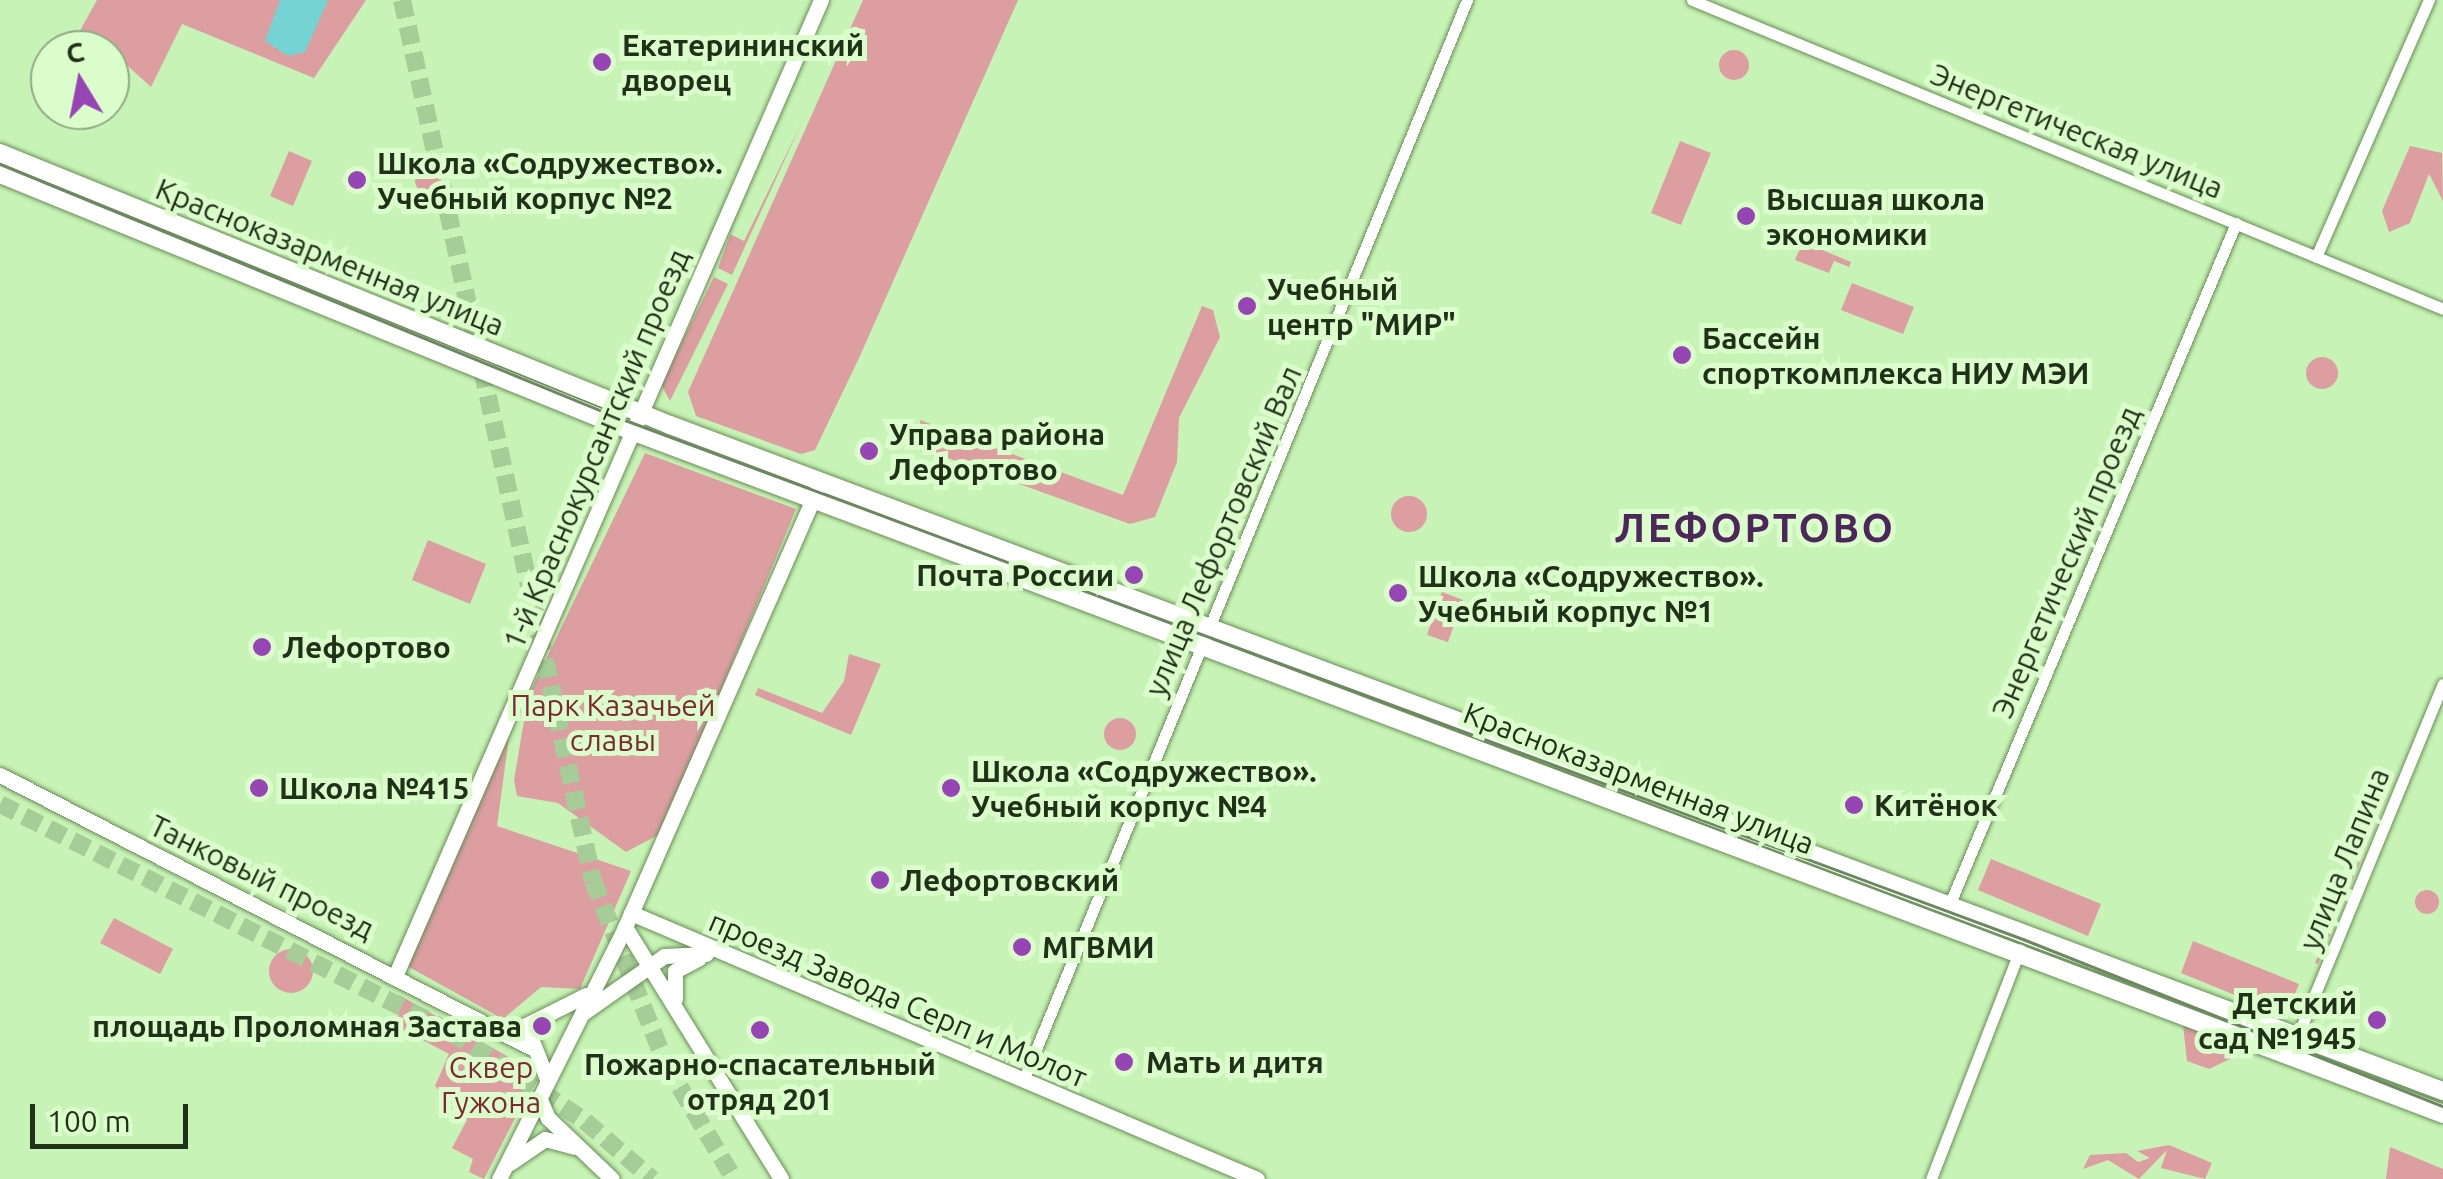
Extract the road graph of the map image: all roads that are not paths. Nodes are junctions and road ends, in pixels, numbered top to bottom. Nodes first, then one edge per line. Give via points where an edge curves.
1 (821, 0) edge
2 (1467, 0) edge
3 (1692, 0) edge
4 (2429, 0) edge
5 (0, 153) edge
6 (0, 174) edge
7 (2236, 223) junction
8 (2316, 257) junction
9 (2443, 309) edge
10 (640, 412) junction
11 (632, 431) junction
12 (817, 490) junction
13 (1204, 634) junction
14 (2443, 684) edge
15 (0, 775) edge
16 (1951, 898) junction
17 (628, 920) junction
18 (1942, 921) junction
19 (2026, 928) junction
20 (2020, 948) junction
21 (715, 954) junction
22 (650, 963) junction
23 (396, 974) junction
24 (592, 988) junction
25 (675, 1003) junction
26 (553, 1012) junction
27 (580, 1016) junction
28 (528, 1020) junction
29 (499, 1028) junction
30 (2299, 1034) junction
31 (564, 1044) junction
32 (532, 1048) junction
33 (2291, 1054) junction
34 (547, 1081) junction
35 (1023, 1081) junction
36 (2443, 1091) edge
37 (539, 1098) junction
38 (2443, 1114) edge
39 (577, 1149) junction
40 (502, 1173) edge
41 (612, 1179) edge
42 (780, 1179) edge
43 (1257, 1179) edge
44 (1931, 1179) edge

1 - 10 street, 1-й Краснокурсантский проезд
2 - 13 street, улица Лефортовский Вал
3 - 7 street, Энергетическая улица
4 - 8 street
5 - 10 main road, Красноказарменная улица
6 - 11 main road, Красноказарменная улица
7 - 8 street, Энергетическая улица
7 - 16 street, Энергетический проезд
8 - 9 street, Энергетическая улица
10 - 11 street, 1-й Краснокурсантский проезд
10 - 12 main road, Красноказарменная улица
11 - 12 main road, Красноказарменная улица
11 - 23 street, 1-й Краснокурсантский проезд
12 - 13 main road, Красноказарменная улица
12 - 17 street
13 - 16 main road, Красноказарменная улица
13 - 18 main road, Красноказарменная улица
13 - 35 street, улица Лефортовский Вал
14 - 30 street, улица Лапина
15 - 23 street, Танковый проезд
16 - 18 street, Энергетический проезд
16 - 19 main road, Красноказарменная улица
17 - 21 street, проезд Завода Серп и Молот
17 - 22 street
17 - 24 street
18 - 20 main road, Красноказарменная улица
19 - 20 street
19 - 30 main road, Красноказарменная улица
20 - 33 main road, Красноказарменная улица
20 - 44 street
21 - 22 street
21 - 25 street via 678,968
21 - 35 street, проезд Завода Серп и Молот
22 - 25 street
22 - 27 street
23 - 29 street, Танковый проезд
24 - 26 street
24 - 27 street
25 - 42 street
26 - 28 street
26 - 31 street
27 - 31 street
28 - 29 street
28 - 32 street
29 - 32 street, Танковый проезд
30 - 33 street, улица Лапина
30 - 36 main road, Красноказарменная улица
31 - 32 street
31 - 34 street
32 - 34 street
33 - 38 main road, Красноказарменная улица
34 - 37 street
35 - 43 street, проезд Завода Серп и Молот
37 - 39 street
37 - 40 street
39 - 40 street via 546,1140
39 - 41 street

